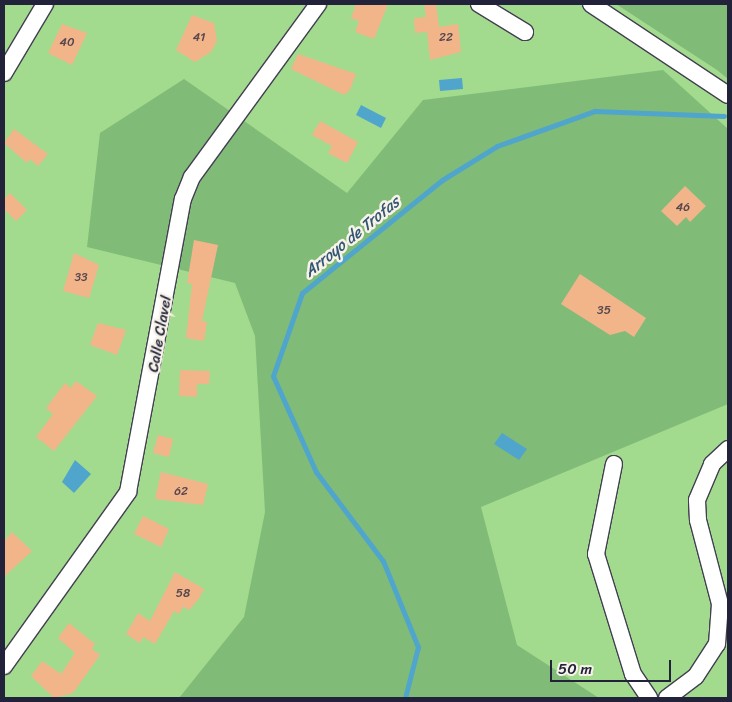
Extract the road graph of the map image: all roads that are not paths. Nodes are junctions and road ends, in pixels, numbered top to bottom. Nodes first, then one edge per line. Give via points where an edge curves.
1 (45, 4) edge
2 (318, 4) edge
3 (480, 4) edge
4 (591, 4) edge
5 (525, 32) dead end
6 (4, 73) edge
7 (728, 95) edge
8 (728, 449) edge
9 (614, 464) dead end
10 (4, 666) edge
11 (649, 698) edge
12 (667, 698) edge

1 - 6 street
2 - 10 street, Calle Clavel via 192,177 183,199 128,492
3 - 5 street
4 - 7 street
8 - 12 street via 712,464 697,500 698,520 720,604 717,644 696,676
9 - 11 street via 596,554 633,674

